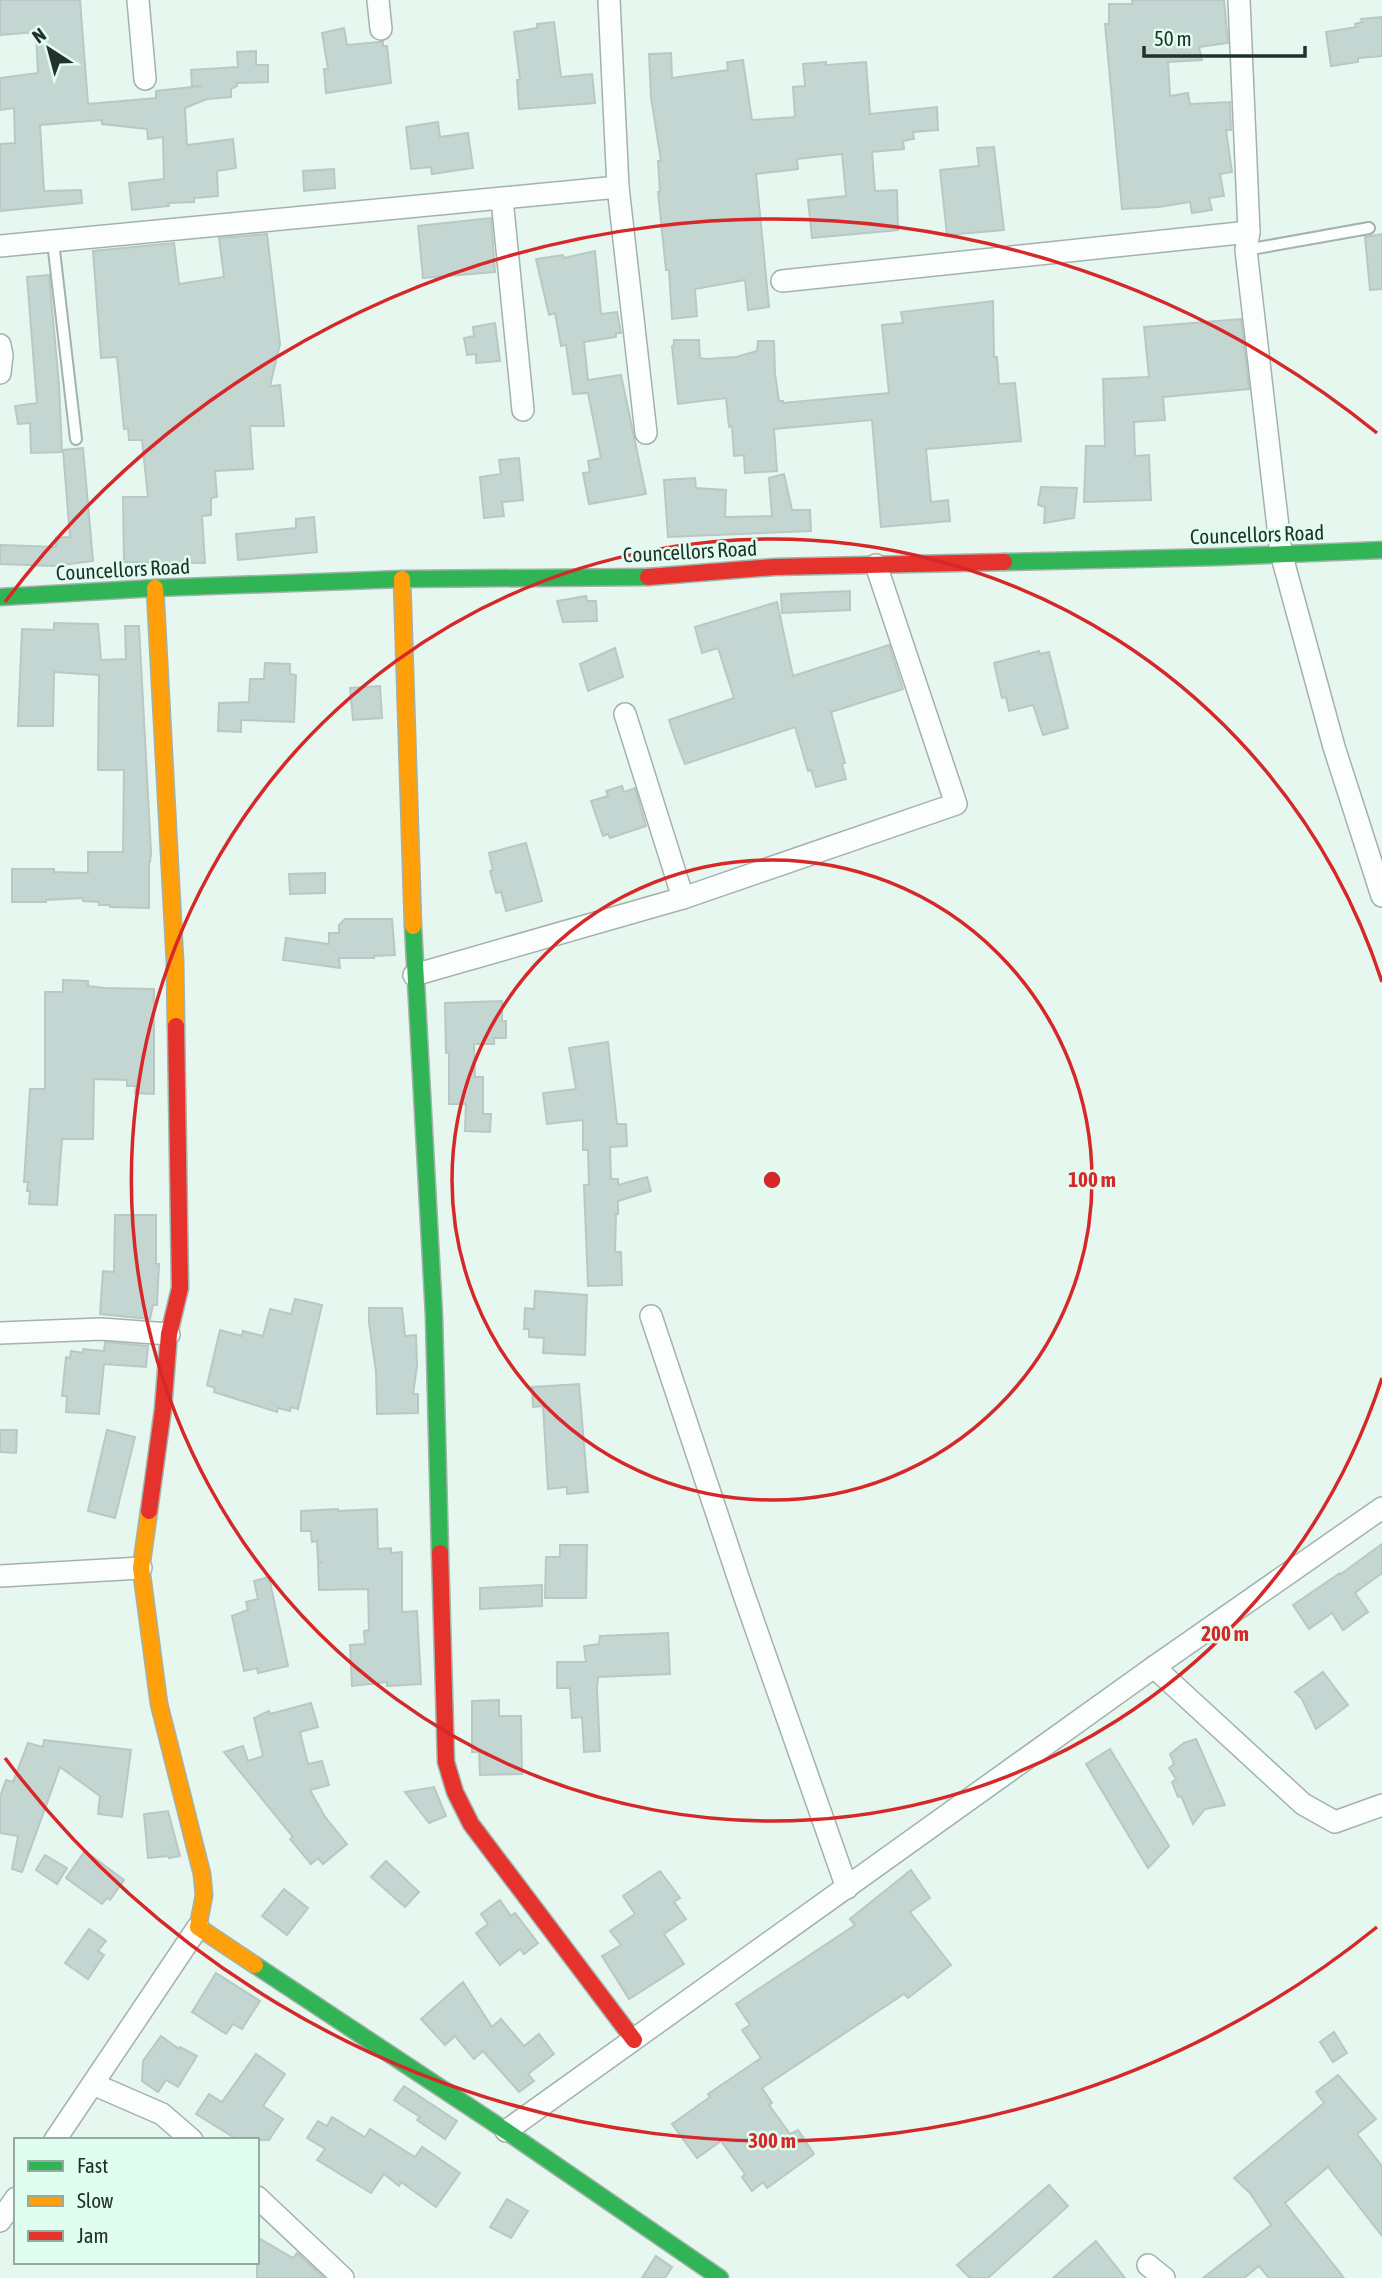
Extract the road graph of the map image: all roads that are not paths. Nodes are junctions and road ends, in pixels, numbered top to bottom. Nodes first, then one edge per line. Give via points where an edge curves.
1 (138, 0) edge
2 (378, 0) edge
3 (609, 0) edge
4 (1239, 0) edge
5 (381, 29) dead end
6 (145, 79) dead end
7 (618, 187) junction
8 (502, 199) junction
9 (1369, 228) dead end
10 (1247, 241) junction
11 (53, 242) junction
12 (0, 246) edge
13 (782, 281) dead end
14 (0, 345) edge
15 (0, 373) edge
16 (523, 411) dead end
17 (646, 433) dead end
18 (76, 439) dead end
19 (1382, 550) edge
20 (1281, 553) junction
21 (876, 565) junction
22 (402, 579) junction
23 (155, 588) junction
24 (0, 597) edge
25 (625, 713) dead end
26 (1382, 896) edge
27 (683, 898) junction
28 (414, 975) junction
29 (651, 1316) dead end
30 (0, 1333) edge
31 (169, 1334) junction
32 (1382, 1508) edge
33 (141, 1568) junction
34 (0, 1576) edge
35 (1154, 1667) junction
36 (1382, 1805) edge
37 (847, 1888) junction
38 (198, 1927) junction
39 (634, 2040) junction
40 (93, 2084) junction
41 (506, 2131) junction
42 (56, 2138) edge
43 (190, 2138) edge
44 (259, 2199) edge
45 (14, 2201) edge
46 (0, 2221) edge
47 (343, 2278) edge
48 (720, 2278) edge

1 - 6 street
2 - 5 street
3 - 7 street
4 - 10 street
7 - 8 street
7 - 17 street
8 - 11 street
8 - 16 street
9 - 10 lane
10 - 13 street
10 - 20 street
11 - 12 street
11 - 18 lane
14 - 15 street
19 - 20 street, Councellors Road
20 - 21 street, Councellors Road
20 - 26 street via 1334,747
21 - 22 street, Councellors Road via 655,576
21 - 27 street via 956,804
22 - 23 street, Councellors Road
22 - 28 street
23 - 24 street, Councellors Road
23 - 31 street via 176,988 180,1288
25 - 27 street
27 - 28 street
28 - 39 street via 434,1315 446,1762 471,1824
29 - 37 street
30 - 31 street via 101,1329
31 - 33 street
32 - 35 street
33 - 34 street
33 - 38 street via 159,1704 202,1874 204,1895
35 - 36 street via 1303,1804 1335,1822
35 - 37 street
37 - 39 street
38 - 40 street
38 - 41 street
39 - 41 street
40 - 42 street
40 - 43 street via 162,2114
41 - 48 street
44 - 47 street
45 - 46 street

